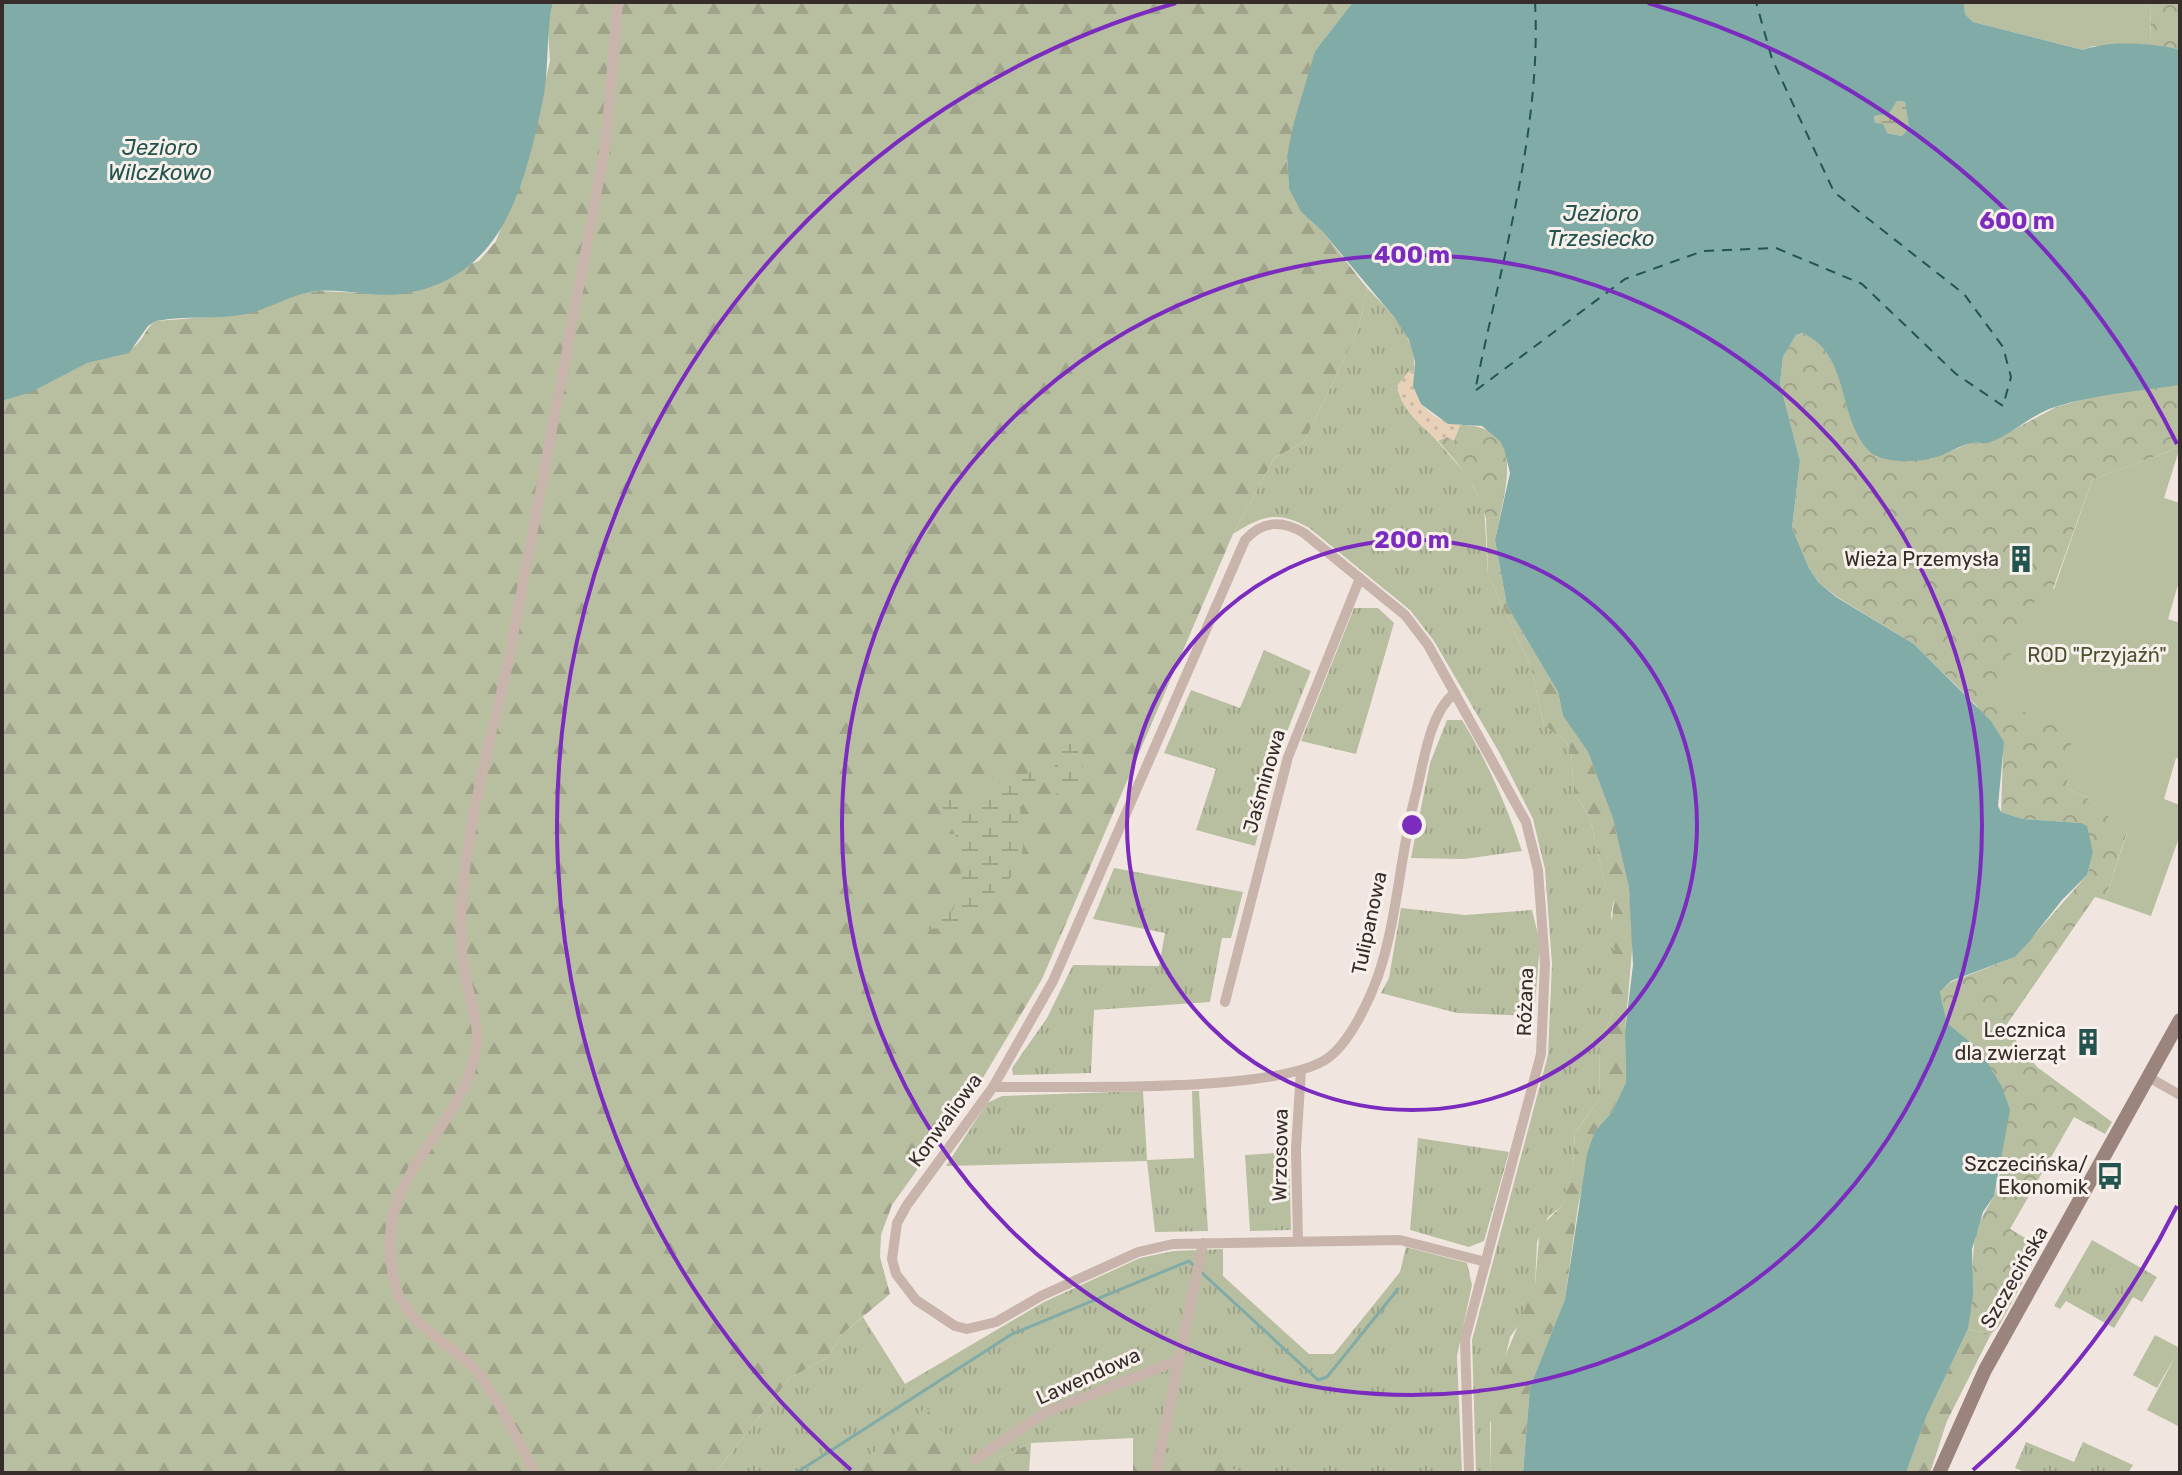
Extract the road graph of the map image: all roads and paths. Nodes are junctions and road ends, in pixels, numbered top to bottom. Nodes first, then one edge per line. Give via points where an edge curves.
1 (618, 2) edge
2 (1360, 578) junction
3 (1455, 693) junction
4 (1225, 1002) dead end
5 (2180, 1020) edge
6 (1301, 1070) junction
7 (2150, 1078) junction
8 (993, 1087) junction
9 (2180, 1095) edge
10 (1298, 1241) junction
11 (1203, 1243) junction
12 (1486, 1262) junction
13 (1179, 1360) junction
14 (976, 1459) dead end
15 (535, 1473) edge
16 (1156, 1473) edge
17 (1469, 1473) edge
18 (1939, 1473) edge

1 - 15 street via 605,148 464,880 461,939 477,1027 475,1054 458,1096 404,1181 391,1238 393,1275 403,1303 482,1377
2 - 3 street, Różana via 1405,615
2 - 4 street, Jaśminowa via 1288,757
2 - 8 street, Konwaliowa via 1289,525 1270,523 1245,540 1065,957
3 - 6 street, Tulipanowa via 1441,708 1431,736 1378,975 1340,1046 1317,1065
3 - 12 street, Różana via 1526,822 1538,870 1545,964 1539,1069
5 - 7 street, Szczecińska
6 - 8 street, Tulipanowa via 1213,1082
6 - 10 street, Wrzosowa
7 - 9 street
7 - 18 street, Szczecińska via 1985,1370
8 - 11 street, Konwaliowa via 897,1223 892,1245 896,1274 933,1313 955,1326 981,1327 1138,1252
10 - 11 street, Konwaliowa
10 - 12 street, Konwaliowa via 1405,1241
11 - 13 street
12 - 17 street, Różana via 1464,1349
13 - 14 street, Lawendowa via 1046,1412
13 - 16 street

